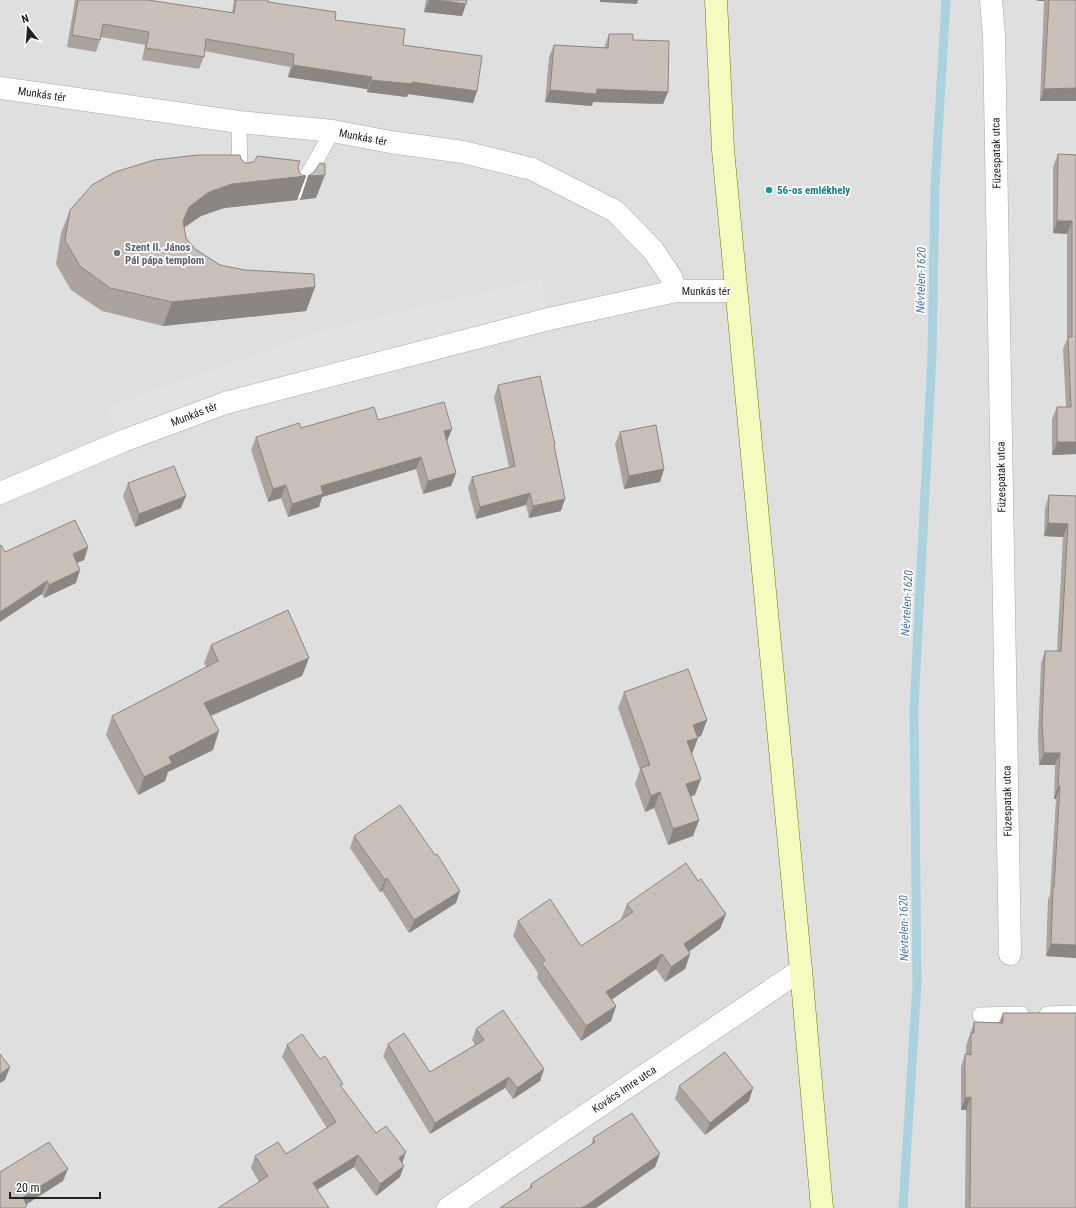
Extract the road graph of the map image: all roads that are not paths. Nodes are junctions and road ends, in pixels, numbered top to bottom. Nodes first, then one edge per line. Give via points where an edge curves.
1 (716, 0) edge
2 (991, 0) edge
3 (0, 88) edge
4 (239, 122) junction
5 (333, 131) junction
6 (240, 178) edge
7 (298, 191) edge
8 (676, 291) junction
9 (736, 291) junction
10 (0, 493) edge
11 (1010, 954) dead end
12 (801, 970) junction
13 (1076, 1013) edge
14 (980, 1016) dead end
15 (448, 1208) edge
16 (822, 1208) edge

1 - 9 street via 723,150
2 - 11 street, Füzespatak utca via 994,43
3 - 4 street, Munkás tér
4 - 5 street, Munkás tér
4 - 6 lane
5 - 7 lane
5 - 8 street, Munkás tér via 464,152 532,169 615,211 653,250 671,277
8 - 9 street, Munkás tér
8 - 10 street, Munkás tér via 549,319 225,403 123,441
9 - 12 street
12 - 15 street, Kovács Imre utca
12 - 16 street
13 - 14 lane

